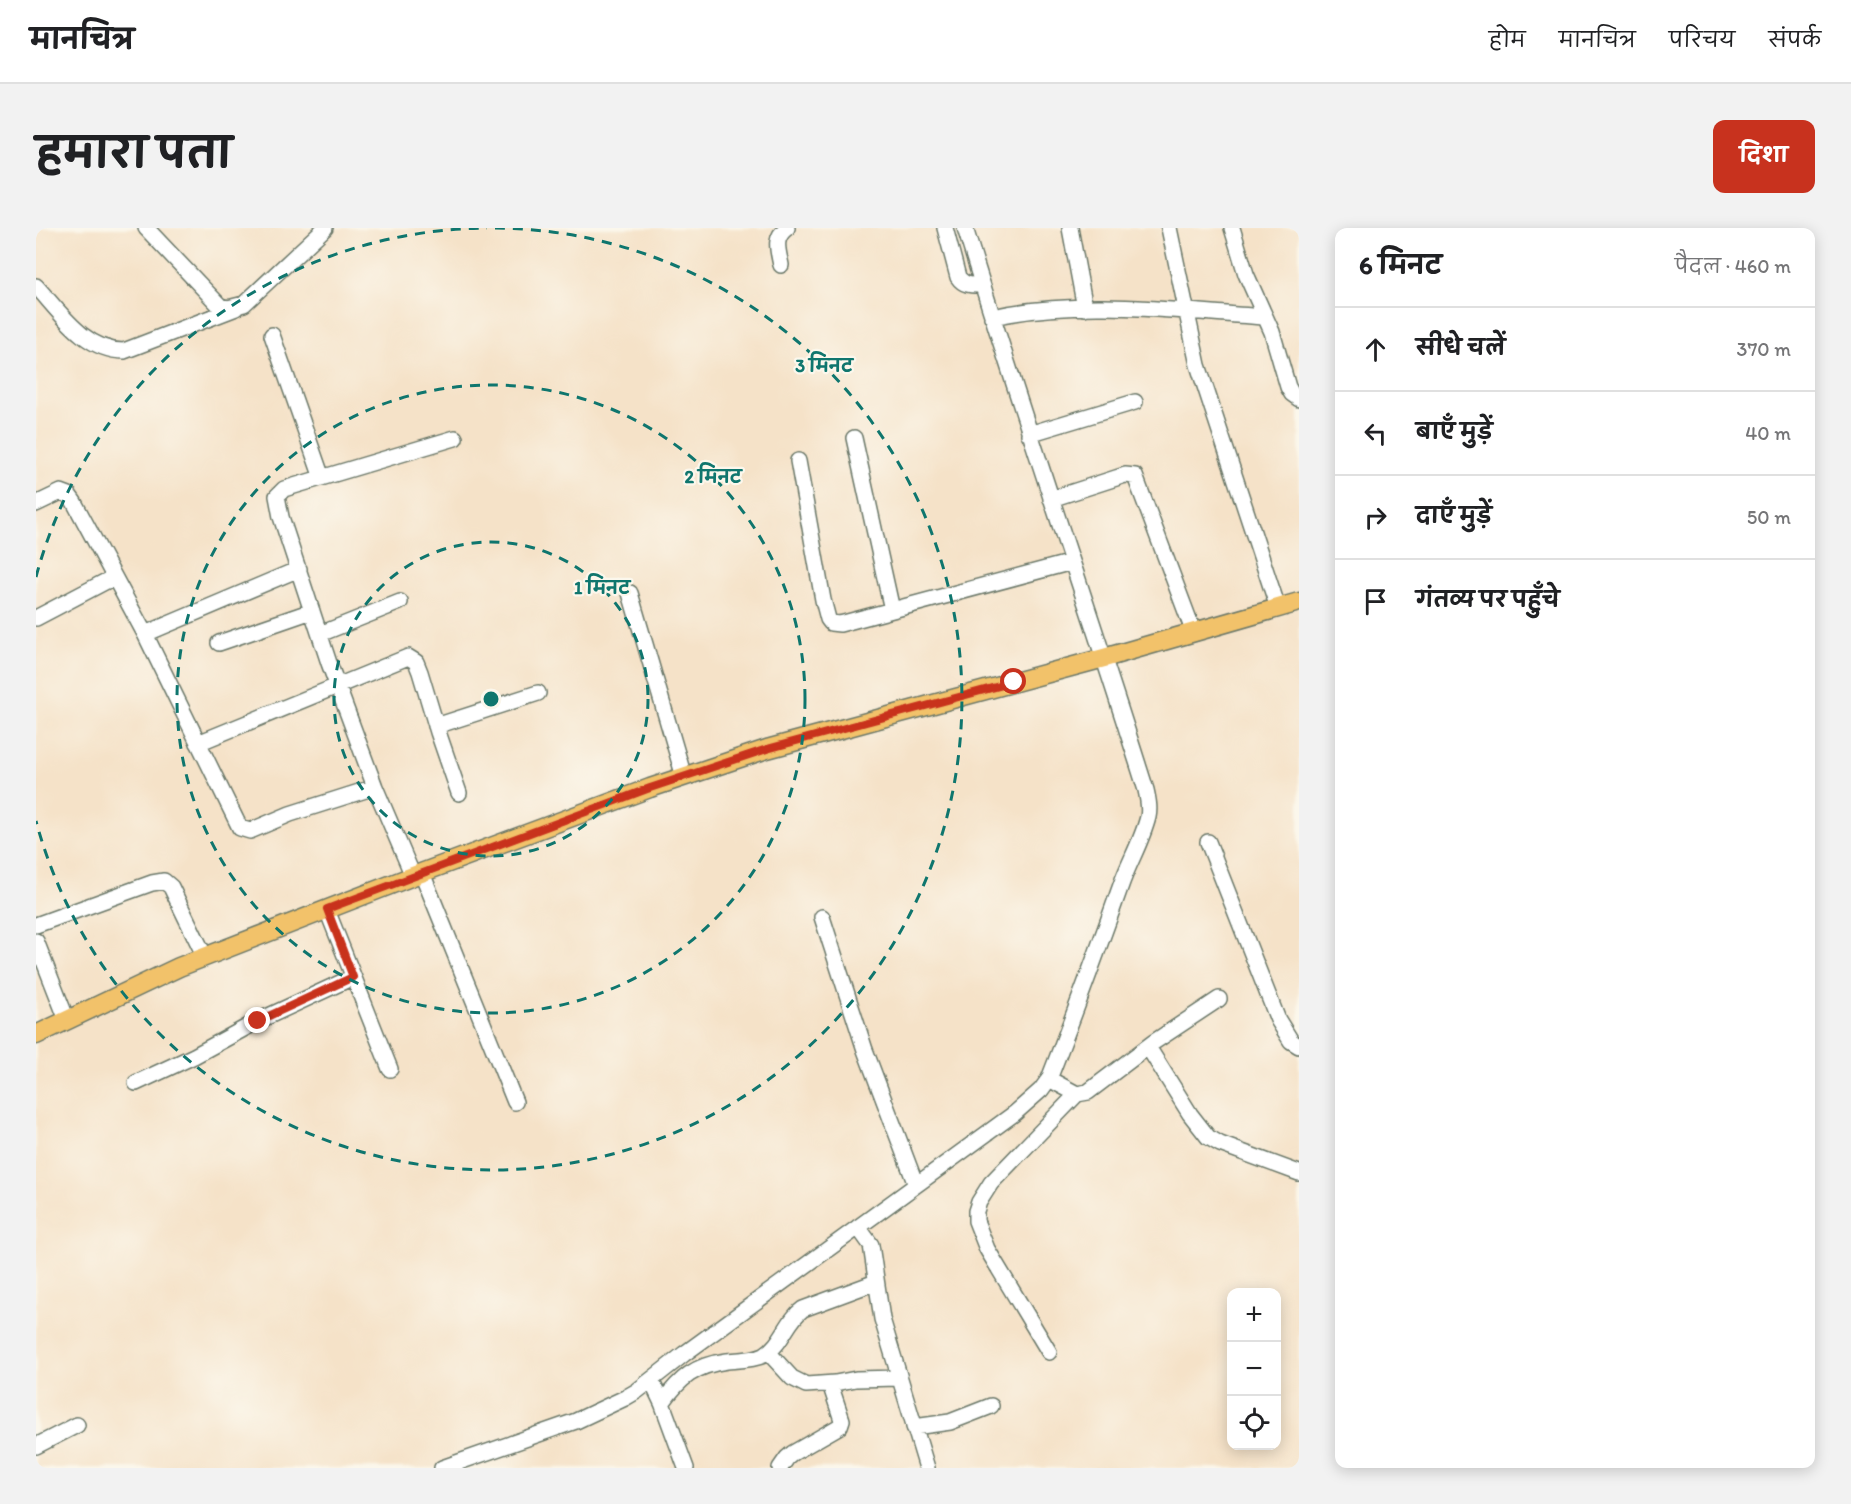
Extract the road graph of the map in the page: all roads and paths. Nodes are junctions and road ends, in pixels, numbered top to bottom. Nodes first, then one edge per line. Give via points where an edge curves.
1 (146, 228) edge
2 (325, 228) edge
3 (787, 228) edge
4 (945, 228) edge
5 (964, 228) edge
6 (1070, 228) edge
7 (1169, 228) edge
8 (1232, 228) edge
9 (781, 265) dead end
10 (36, 285) edge
11 (982, 285) junction
12 (237, 308) junction
13 (1084, 308) junction
14 (1186, 312) junction
15 (992, 317) junction
16 (1265, 317) junction
17 (272, 335) dead end
18 (1299, 399) edge
19 (1135, 402) dead end
20 (1029, 434) junction
21 (455, 438) dead end
22 (854, 438) dead end
23 (798, 461) dead end
24 (322, 478) junction
25 (1051, 499) junction
26 (36, 503) edge
27 (1072, 562) junction
28 (299, 569) junction
29 (114, 577) junction
30 (630, 592) dead end
31 (400, 602) dead end
32 (1299, 602) edge
33 (1278, 608) junction
34 (892, 610) junction
35 (312, 611) junction
36 (36, 618) edge
37 (1194, 633) junction
38 (145, 634) junction
39 (320, 634) junction
40 (219, 643) dead end
41 (1104, 658) junction
42 (338, 686) junction
43 (538, 693) dead end
44 (436, 726) junction
45 (198, 742) junction
46 (684, 777) junction
47 (375, 787) junction
48 (459, 793) dead end
49 (1209, 842) dead end
50 (418, 874) junction
51 (327, 909) junction
52 (822, 917) dead end
53 (36, 925) edge
54 (36, 940) edge
55 (205, 957) junction
56 (353, 977) junction
57 (1219, 999) dead end
58 (67, 1020) junction
59 (36, 1035) edge
60 (1299, 1046) edge
61 (1148, 1047) junction
62 (390, 1069) dead end
63 (1049, 1079) junction
64 (136, 1083) dead end
65 (1077, 1094) junction
66 (515, 1102) dead end
67 (1299, 1173) edge
68 (916, 1185) junction
69 (863, 1233) junction
70 (876, 1282) junction
71 (768, 1352) junction
72 (1049, 1352) dead end
73 (899, 1378) junction
74 (830, 1384) junction
75 (655, 1389) junction
76 (991, 1406) dead end
77 (77, 1425) dead end
78 (914, 1427) junction
79 (36, 1446) edge
80 (442, 1468) edge
81 (686, 1468) edge
82 (780, 1468) edge
83 (927, 1468) edge

1 - 12 street via 220,306
2 - 12 street
3 - 9 street via 777,242
4 - 11 street via 958,277 968,285
5 - 11 street
6 - 13 street
7 - 14 street
8 - 16 street
10 - 12 street via 74,327 111,351 124,351
11 - 15 street
13 - 14 street
13 - 15 street
14 - 16 street
14 - 33 street via 1198,364
15 - 20 street
16 - 18 street via 1288,387
17 - 24 street
19 - 20 street
20 - 25 street
21 - 24 street
22 - 34 street
23 - 34 street via 828,619 840,624
24 - 28 street via 284,489 276,496
25 - 27 street
25 - 37 street via 1125,475 1135,476
26 - 29 street via 58,493 69,495
27 - 34 street
27 - 41 street
28 - 35 street
28 - 38 street
29 - 36 street
29 - 38 street
30 - 46 street
31 - 39 street
32 - 33 main road
33 - 37 main road
35 - 39 street
35 - 40 street
37 - 41 main road
38 - 45 street
39 - 42 street
41 - 46 main road via 777,746
41 - 63 street via 1146,790 1148,816
42 - 44 street via 404,657 412,658
42 - 45 street
42 - 47 street
43 - 44 street
44 - 48 street
45 - 47 street via 237,824 245,831
46 - 50 main road
47 - 50 street
49 - 60 street via 1278,1020 1291,1041
50 - 51 main road
50 - 66 street
51 - 55 main road
51 - 56 street
52 - 68 street via 865,1050
53 - 55 street via 164,881 171,887
54 - 58 street
55 - 58 main road
56 - 62 street
56 - 64 street
57 - 61 street
58 - 59 main road
61 - 65 street via 1093,1089
61 - 67 street via 1208,1137
63 - 65 street
63 - 68 street via 1014,1113
65 - 72 street via 991,1183 976,1211 987,1249
68 - 69 street
69 - 70 street via 873,1258
69 - 75 street via 684,1354
70 - 71 street via 803,1309
70 - 73 street
71 - 74 street via 799,1383
71 - 75 street via 715,1363
73 - 74 street
73 - 78 street
74 - 82 street via 842,1420 840,1426 793,1453
75 - 80 street
75 - 81 street
76 - 78 street via 950,1422
77 - 79 street
78 - 83 street

